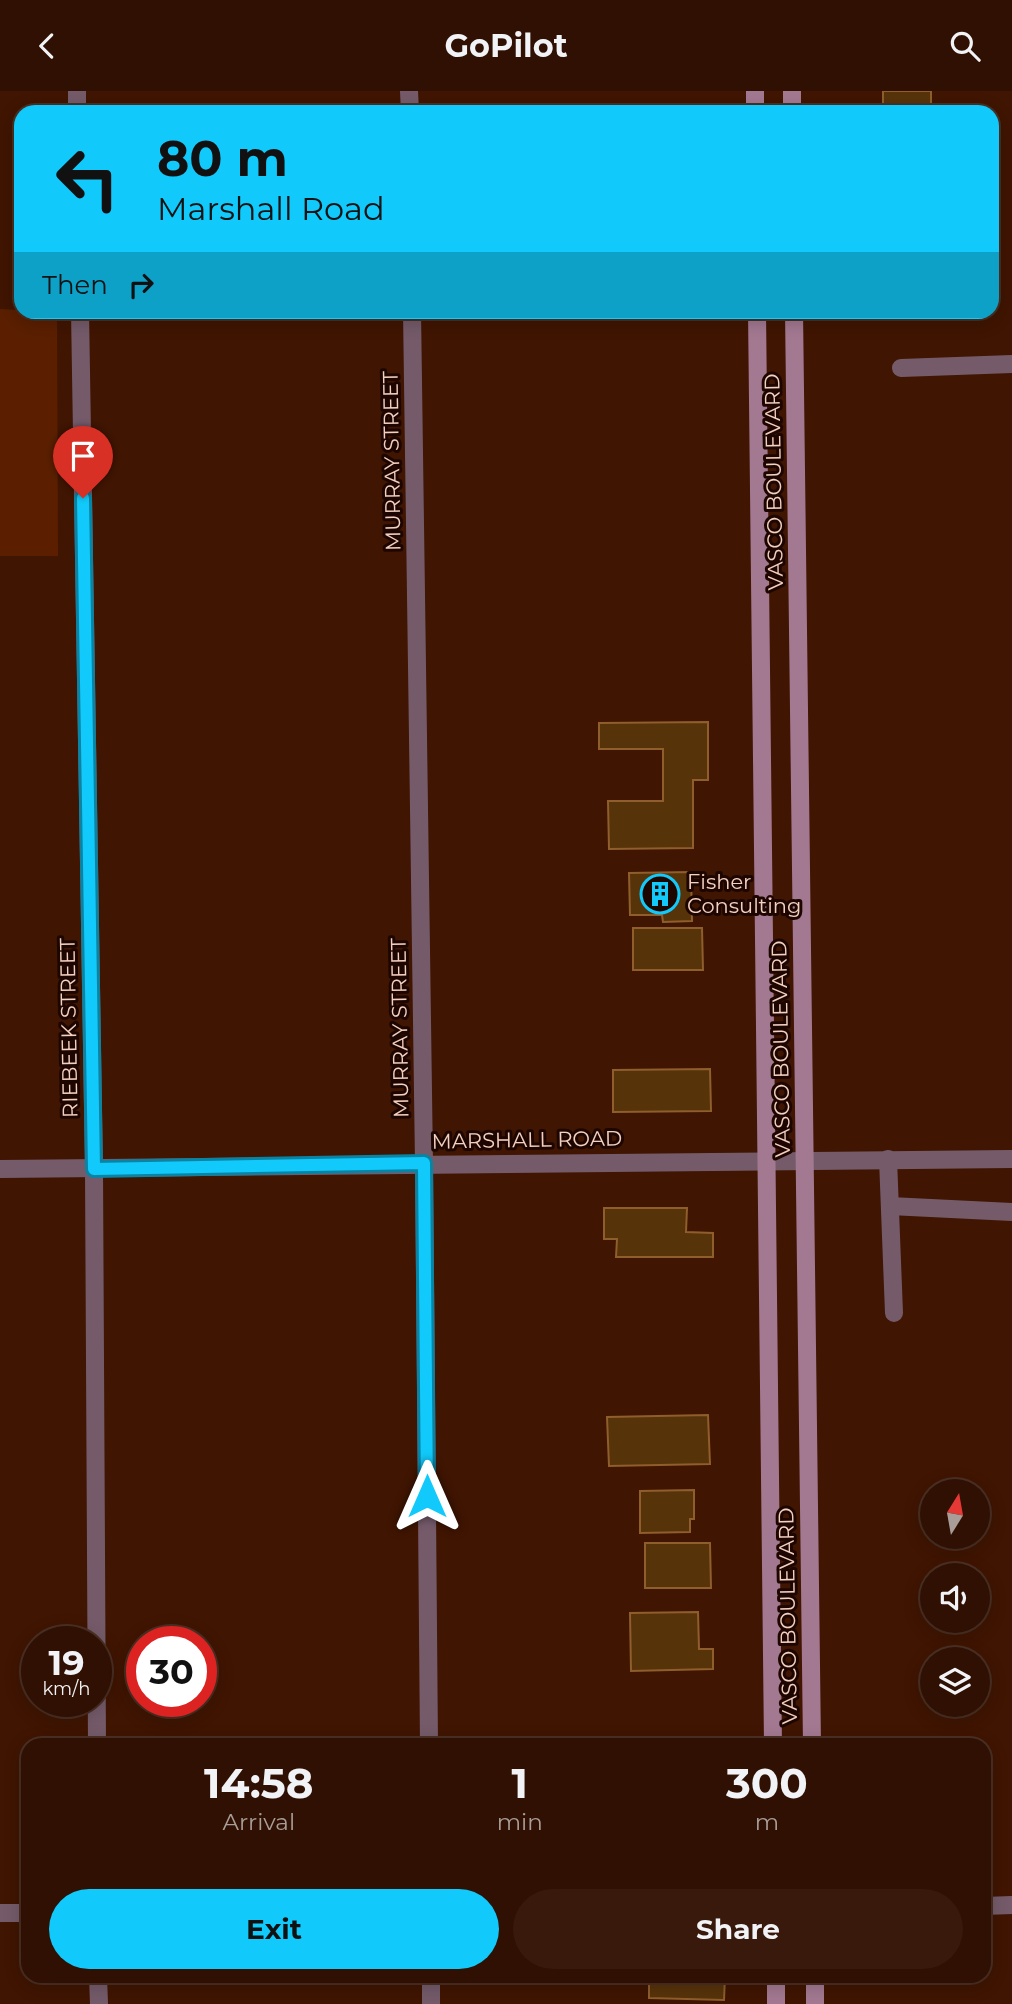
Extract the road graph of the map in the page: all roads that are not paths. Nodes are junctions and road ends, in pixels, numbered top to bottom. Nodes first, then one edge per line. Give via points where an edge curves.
1 (80, 319) edge
2 (412, 319) edge
3 (757, 319) edge
4 (794, 319) edge
5 (1012, 364) edge
6 (901, 368) dead end
7 (888, 1159) junction
8 (1012, 1159) edge
9 (767, 1160) junction
10 (805, 1160) junction
11 (424, 1163) junction
12 (0, 1169) edge
13 (94, 1169) junction
14 (890, 1206) junction
15 (1012, 1212) edge
16 (894, 1313) dead end
17 (97, 1738) edge
18 (429, 1738) edge
19 (773, 1738) edge
20 (812, 1738) edge
21 (1012, 1905) edge
22 (991, 1906) edge
23 (0, 1913) edge
24 (21, 1913) edge
25 (98, 1983) edge
26 (431, 1983) edge
27 (776, 1983) edge
28 (815, 1983) edge
29 (99, 2004) edge
30 (431, 2004) edge
31 (776, 2004) edge
32 (815, 2004) edge

1 - 13 street, RIEBEEK STREET
2 - 11 street, MURRAY STREET
3 - 9 main road, VASCO BOULEVARD
4 - 10 main road, VASCO BOULEVARD
5 - 6 street
7 - 8 street, MARSHALL ROAD
7 - 10 street, MARSHALL ROAD
7 - 14 street
9 - 10 street, MARSHALL ROAD
9 - 11 street, MARSHALL ROAD
9 - 19 main road, VASCO BOULEVARD
10 - 20 main road, VASCO BOULEVARD
11 - 13 street, MARSHALL ROAD
11 - 18 street, MURRAY STREET
12 - 13 street, MARSHALL ROAD
13 - 17 street, RIEBEEK STREET
14 - 15 street
14 - 16 street
21 - 22 street
23 - 24 street
25 - 29 street
26 - 30 street
27 - 31 main road
28 - 32 main road

